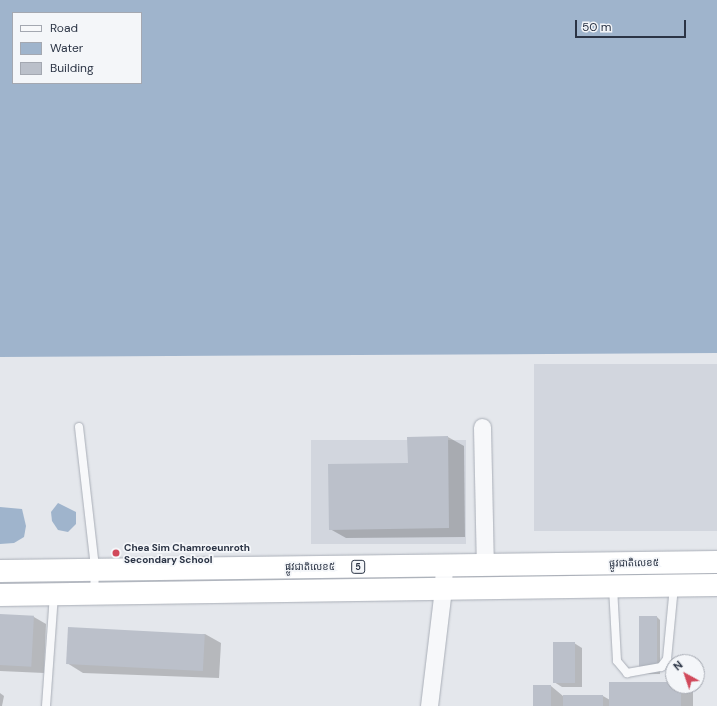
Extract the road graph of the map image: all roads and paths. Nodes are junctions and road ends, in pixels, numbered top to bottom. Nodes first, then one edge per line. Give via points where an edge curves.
1 (79, 427) dead end
2 (482, 427) dead end
3 (717, 562) edge
4 (485, 565) junction
5 (444, 566) junction
6 (95, 568) junction
7 (0, 571) edge
8 (717, 585) edge
9 (613, 586) junction
10 (674, 586) junction
11 (443, 589) junction
12 (94, 593) junction
13 (54, 594) junction
14 (0, 595) edge
15 (46, 706) edge
16 (429, 706) edge

1 - 6 lane
2 - 4 street
3 - 4 highway, ផ្លូវជាតិលេខ៥ / 5
4 - 5 highway, ផ្លូវជាតិលេខ៥ / 5
5 - 6 highway, ផ្លូវជាតិលេខ៥ / 5
5 - 11 street
6 - 7 highway, ផ្លូវជាតិលេខ៥ / 5
6 - 12 lane
8 - 10 highway
9 - 10 highway
9 - 10 lane via 617,661 627,673 661,668 667,659
9 - 11 highway
11 - 12 highway
11 - 16 street
12 - 13 highway
13 - 14 highway
13 - 15 lane

